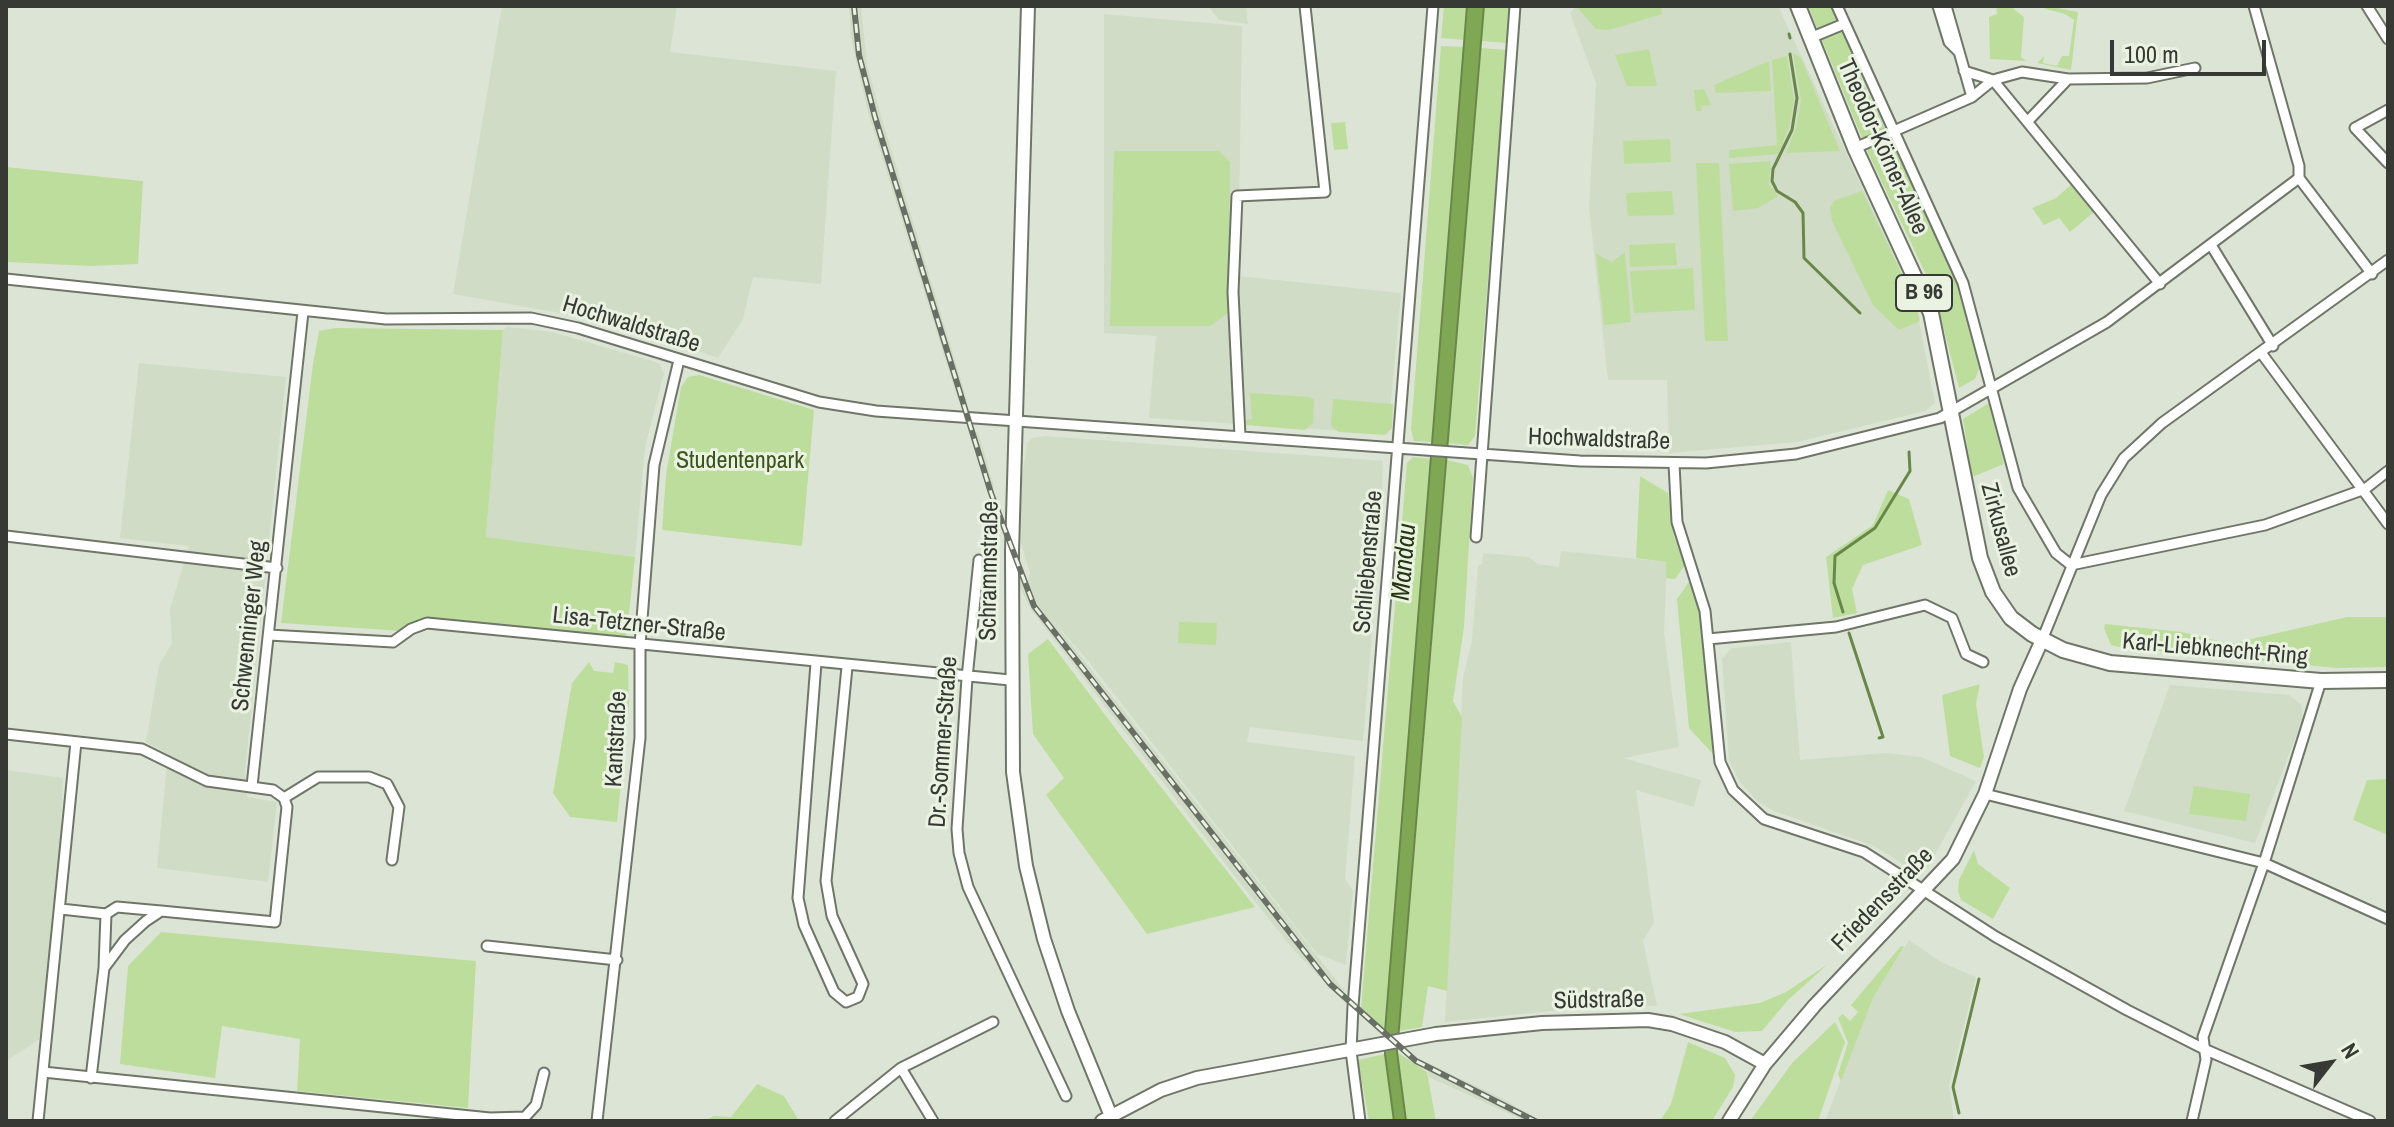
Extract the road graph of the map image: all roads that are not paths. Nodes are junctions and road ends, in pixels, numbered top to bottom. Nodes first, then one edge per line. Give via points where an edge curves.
1 (1028, 6) edge
2 (1305, 6) edge
3 (1433, 6) edge
4 (1515, 6) edge
5 (1798, 6) edge
6 (1837, 6) edge
7 (1938, 6) edge
8 (1946, 6) edge
9 (2254, 6) edge
10 (2367, 6) edge
11 (1844, 24) junction
12 (1810, 38) junction
13 (2388, 39) edge
14 (1958, 51) junction
15 (2195, 68) dead end
16 (1964, 71) junction
17 (2068, 79) junction
18 (1993, 80) junction
19 (1972, 97) junction
20 (2388, 110) edge
21 (2028, 121) junction
22 (1893, 131) junction
23 (1855, 148) junction
24 (2388, 163) edge
25 (2299, 178) junction
26 (2211, 245) junction
27 (2388, 260) edge
28 (2372, 274) junction
29 (6, 279) edge
30 (2160, 284) junction
31 (303, 312) junction
32 (2273, 346) junction
33 (2262, 354) junction
34 (679, 360) junction
35 (1993, 385) junction
36 (1950, 412) junction
37 (1017, 421) junction
38 (1240, 436) junction
39 (1398, 448) junction
40 (1481, 454) junction
41 (1674, 464) junction
42 (2388, 471) edge
43 (2365, 489) junction
44 (2387, 520) edge
45 (6, 536) edge
46 (1476, 537) dead end
47 (979, 560) dead end
48 (2071, 565) junction
49 (277, 568) junction
50 (269, 635) junction
51 (1708, 639) junction
52 (2042, 640) junction
53 (640, 645) junction
54 (1983, 662) dead end
55 (816, 663) junction
56 (847, 667) junction
57 (967, 678) junction
58 (1010, 680) junction
59 (2388, 680) edge
60 (2321, 681) junction
61 (6, 734) edge
62 (76, 742) junction
63 (252, 786) junction
64 (1985, 794) junction
65 (284, 798) junction
66 (392, 860) dead end
67 (2264, 863) junction
68 (1927, 890) junction
69 (61, 909) junction
70 (161, 911) junction
71 (106, 914) junction
72 (2388, 919) edge
73 (487, 946) dead end
74 (617, 960) junction
75 (104, 968) junction
76 (993, 1022) dead end
77 (2204, 1049) junction
78 (1356, 1050) junction
79 (1765, 1064) junction
80 (901, 1068) junction
81 (43, 1072) junction
82 (544, 1073) dead end
83 (91, 1078) junction
84 (1066, 1096) dead end
85 (486, 1119) edge
86 (1108, 1119) edge
87 (38, 1121) edge
88 (597, 1121) edge
89 (835, 1121) edge
90 (933, 1121) edge
91 (1360, 1121) edge
92 (1729, 1121) edge
93 (2192, 1121) edge
94 (2370, 1121) edge

1 - 37 main road, Schrammstraße
2 - 38 street via 1325,192 1237,196 1233,292
3 - 39 street, Schliebenstraße
4 - 40 street
5 - 12 main road, Theodor-Körner-Allee / B 96
6 - 11 street, Theodor-Körner-Allee
7 - 14 street via 1949,42
8 - 14 street
9 - 25 street
10 - 13 street
11 - 12 street, Theodor-Körner-Allee
11 - 22 street, Theodor-Körner-Allee
12 - 23 main road, Theodor-Körner-Allee / B 96
14 - 16 street
15 - 17 street via 2147,78
16 - 18 street
16 - 19 street
17 - 18 street via 2022,72
17 - 21 street
18 - 19 street
18 - 21 street
19 - 22 street
20 - 24 street via 2355,128
21 - 30 street
22 - 23 street
22 - 35 street, Theodor-Körner-Allee via 1951,254
23 - 36 main road, Theodor-Körner-Allee / B 96 via 1931,313
25 - 26 street, Hochwaldstraße
25 - 28 street
26 - 30 street, Hochwaldstraße
26 - 32 street
27 - 28 street
28 - 32 street
29 - 31 street, Hochwaldstraße
30 - 35 street, Hochwaldstraße via 2107,322
31 - 34 street, Hochwaldstraße via 386,319 531,318
31 - 49 street, Schwenninger Weg
32 - 33 street
33 - 43 street
33 - 48 street via 2162,423 2124,458 2101,495
34 - 37 street, Hochwaldstraße via 836,406
34 - 53 street, Kantstraße via 654,465
35 - 36 street, Hochwaldstraße
35 - 48 street, Theodor-Körner-Allee via 2018,488 2056,553
36 - 41 street, Hochwaldstraße via 1925,424 1796,454
36 - 52 main road, Zirkusallee / B 96 via 1985,575 2011,618
37 - 38 street, Hochwaldstraße
37 - 58 main road, Schrammstraße
38 - 39 street, Hochwaldstraße
39 - 40 street, Hochwaldstraße
39 - 78 street, Schliebenstraße
40 - 41 street, Hochwaldstraße
40 - 46 street
41 - 51 street via 1677,522 1702,595
42 - 43 street
43 - 44 street
43 - 48 street via 2265,525
45 - 49 street
47 - 57 street, Dr.-Sommer-Straße
48 - 52 street
49 - 50 street, Schwenninger Weg
50 - 53 street, Lisa-Tetzner-Straße via 393,642 427,623
50 - 63 street, Schwenninger Weg
51 - 54 street via 1836,627 1925,605 1952,618 1966,654
51 - 68 street via 1720,762 1733,790 1764,819 1864,852
52 - 60 main road, Karl-Liebknecht-Ring / B 96 via 2110,663
52 - 64 main road, Friedensstraße
53 - 55 street, Lisa-Tetzner-Straße
53 - 74 street, Kantstraße via 640,738
55 - 56 street, Lisa-Tetzner-Straße
55 - 56 street via 798,898 804,925 834,992 846,1002 860,995 863,984 832,916 826,881
56 - 57 street, Lisa-Tetzner-Straße
57 - 58 street, Lisa-Tetzner-Straße
57 - 84 street, Dr.-Sommer-Straße via 959,853 968,887
58 - 86 main road, Schrammstraße via 1013,772 1026,866 1055,974
59 - 60 main road, Karl-Liebknecht-Ring / B 96
60 - 67 street
61 - 62 street
62 - 63 street via 142,749 207,781
62 - 69 street
63 - 65 street
64 - 67 street
64 - 68 main road, Friedensstraße via 1953,859
65 - 66 street via 318,777 369,777 387,784 399,807
65 - 70 street via 286,828 275,922
67 - 72 street
67 - 77 street via 2203,1037
68 - 77 street via 1996,937
68 - 79 main road, Friedensstraße via 1858,956
69 - 71 street
69 - 81 street
70 - 71 street via 117,907
70 - 75 street via 125,940
71 - 75 street
73 - 74 street
74 - 88 street, Kantstraße
75 - 83 street
76 - 80 street
77 - 93 street
77 - 94 street
78 - 79 main road, Südstraße via 1424,1036 1542,1023 1648,1020 1725,1042
78 - 86 main road via 1197,1078 1161,1090
78 - 91 street, Schliebenstraße
79 - 92 main road, Friedensstraße
80 - 89 street
80 - 90 street
81 - 83 street
81 - 87 street
82 - 85 street via 536,1105 525,1117
83 - 85 street

